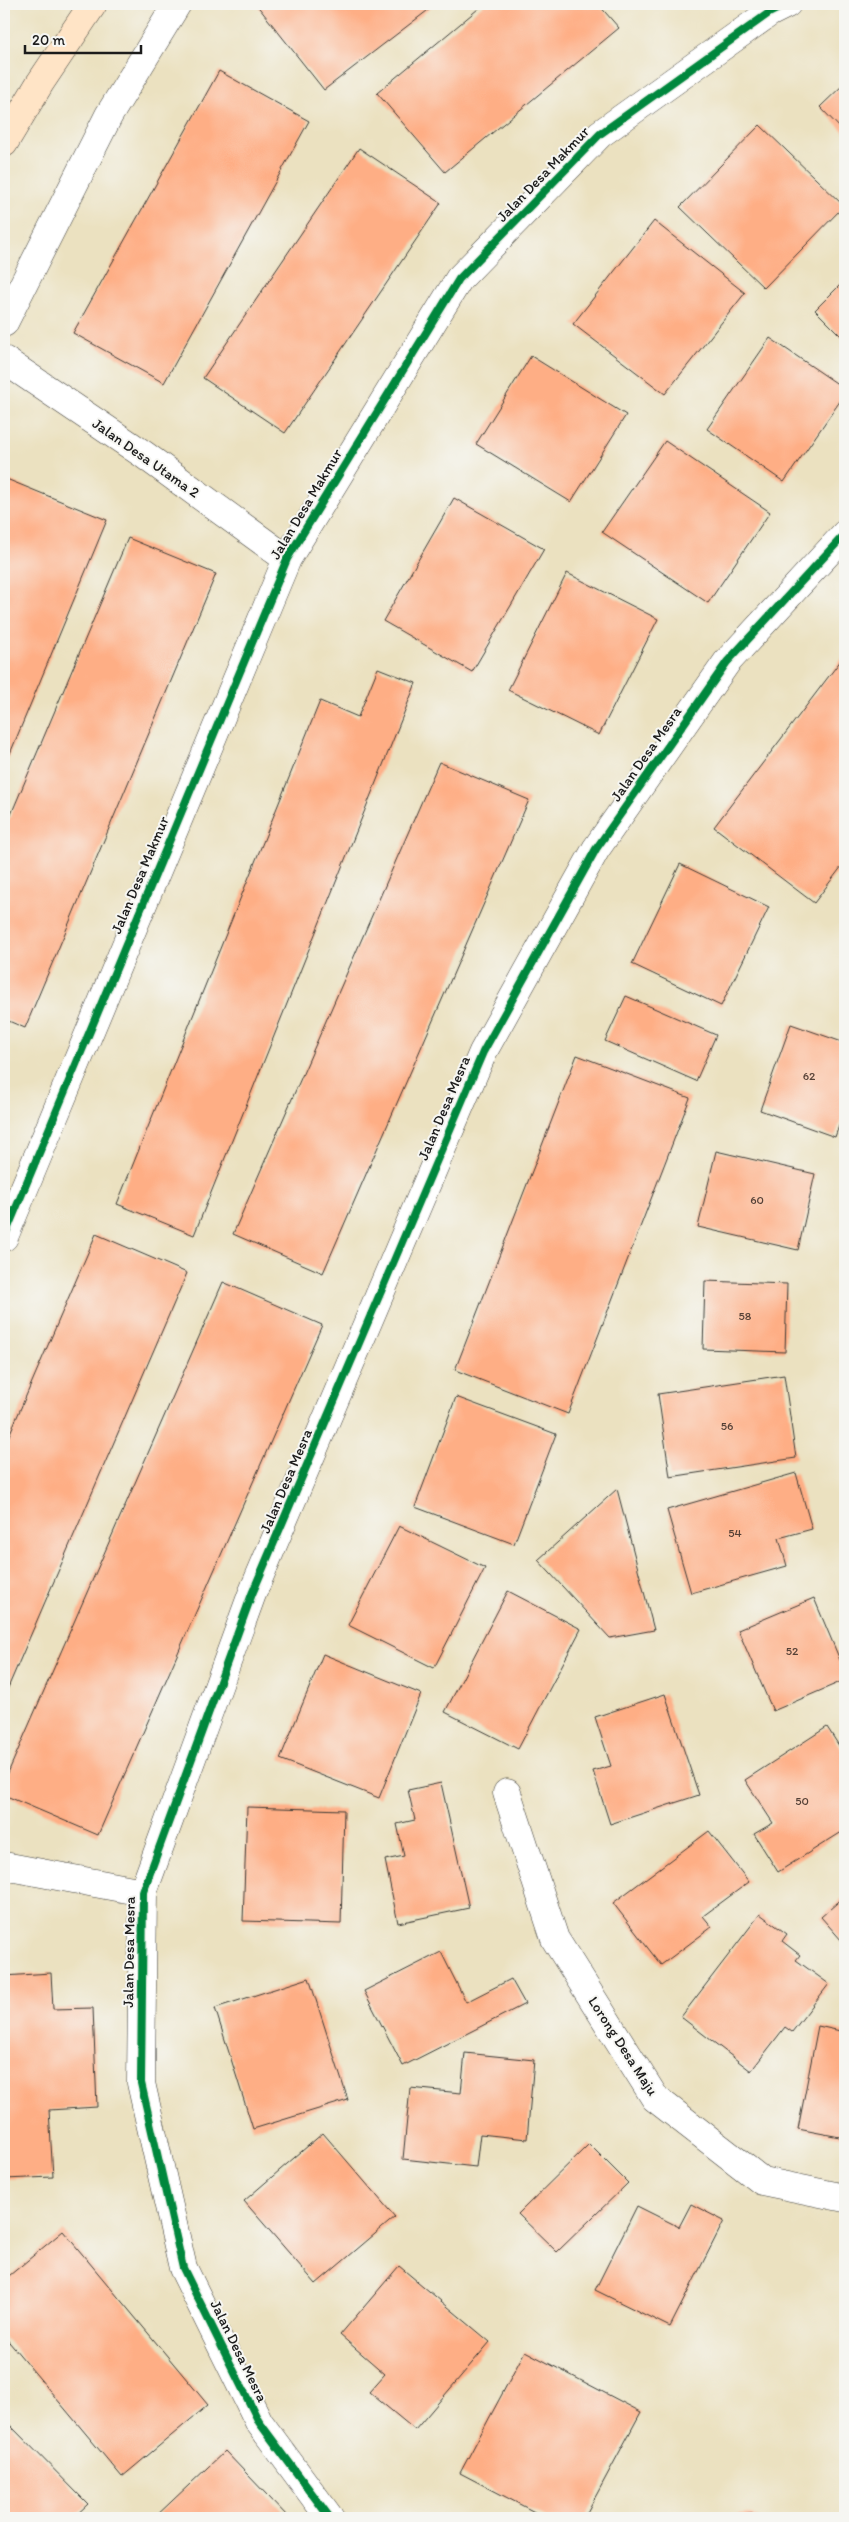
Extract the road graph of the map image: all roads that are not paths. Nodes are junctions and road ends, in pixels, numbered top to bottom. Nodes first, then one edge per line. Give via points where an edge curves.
1 (93, 4) edge
2 (177, 4) edge
3 (787, 4) edge
4 (4, 143) edge
5 (4, 323) edge
6 (4, 360) edge
7 (845, 534) edge
8 (287, 559) junction
9 (4, 1237) edge
10 (507, 1793) dead end
11 (4, 1866) edge
12 (143, 1892) junction
13 (845, 2198) edge
14 (330, 2518) edge

1 - 4 street
2 - 5 street via 109,115
3 - 8 street, Jalan Desa Makmur via 769,13 600,134 459,279
6 - 8 street, Jalan Desa Utama 2
7 - 12 street, Jalan Desa Mesra via 727,662 602,841 483,1052 252,1594
8 - 9 street, Jalan Desa Makmur
10 - 13 street, Lorong Desa Maju via 555,1939 655,2098 762,2181
11 - 12 street
12 - 14 street, Jalan Desa Mesra via 140,2083 183,2268 259,2422

